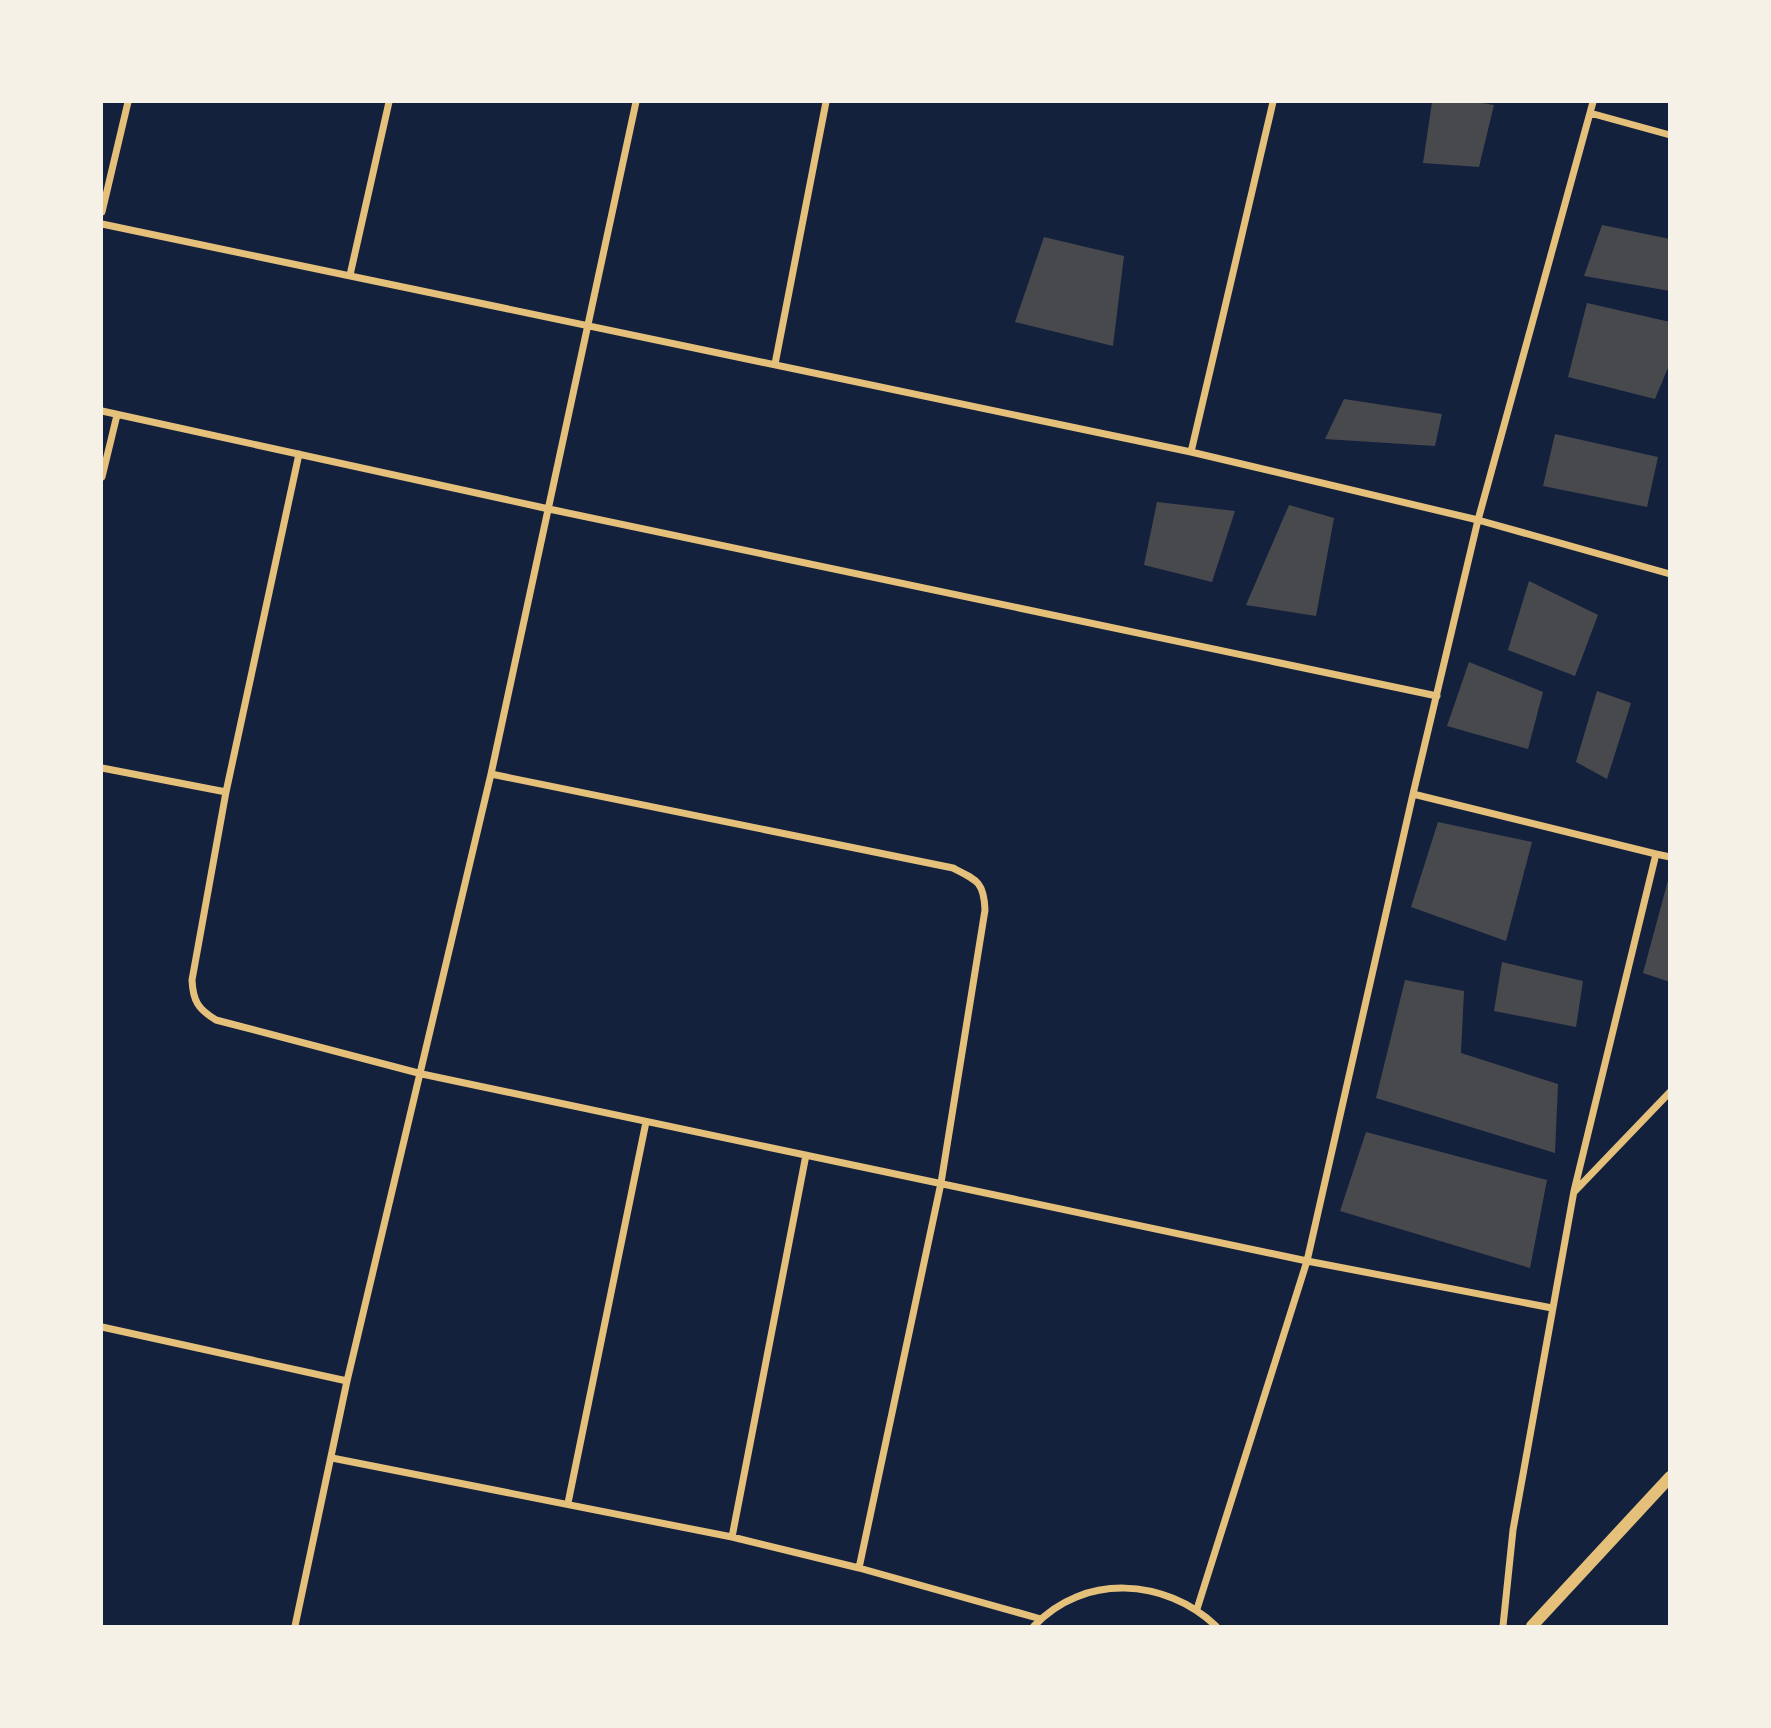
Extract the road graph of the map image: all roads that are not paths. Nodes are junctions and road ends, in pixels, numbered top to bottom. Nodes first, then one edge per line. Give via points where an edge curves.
1 (128, 102) edge
2 (389, 102) edge
3 (636, 102) edge
4 (825, 102) edge
5 (1273, 102) edge
6 (1593, 102) edge
7 (1590, 113) junction
8 (1670, 135) edge
9 (102, 212) edge
10 (102, 224) edge
11 (350, 275) junction
12 (589, 325) junction
13 (775, 364) junction
14 (102, 411) edge
15 (117, 415) junction
16 (1191, 452) junction
17 (299, 454) junction
18 (102, 477) edge
19 (549, 509) junction
20 (1478, 520) junction
21 (1670, 573) edge
22 (1437, 696) junction
23 (102, 768) edge
24 (491, 774) junction
25 (226, 792) junction
26 (1413, 794) junction
27 (1656, 854) junction
28 (1670, 857) edge
29 (422, 1074) junction
30 (1670, 1092) edge
31 (646, 1122) junction
32 (806, 1155) junction
33 (941, 1183) junction
34 (1574, 1191) junction
35 (1307, 1261) junction
36 (1552, 1308) junction
37 (102, 1327) edge
38 (346, 1381) junction
39 (332, 1458) junction
40 (1670, 1477) edge
41 (568, 1503) junction
42 (732, 1537) junction
43 (859, 1568) junction
44 (1197, 1609) junction
45 (1041, 1619) junction
46 (295, 1626) edge
47 (1034, 1626) edge
48 (1216, 1626) edge
49 (1503, 1626) edge
50 (1532, 1626) edge

1 - 9 street
2 - 11 street
3 - 12 street
4 - 13 street
5 - 16 street
6 - 7 street
7 - 8 street
7 - 20 street
10 - 11 street
11 - 12 street
12 - 13 street
12 - 19 street
13 - 16 street
14 - 15 street
15 - 17 street
15 - 18 street
16 - 20 street
17 - 19 street
17 - 25 street
19 - 22 street
19 - 24 street
20 - 21 street
20 - 22 street
22 - 26 street
23 - 25 street
24 - 29 street
24 - 33 street via 953,868 977,880 985,892 985,910
25 - 29 street via 192,980 193,998 201,1011 216,1020
26 - 27 street
26 - 35 street
27 - 28 street
27 - 34 street
29 - 31 street
29 - 38 street
30 - 34 street
31 - 32 street
31 - 41 street
32 - 33 street
32 - 42 street
33 - 35 street
33 - 43 street
34 - 36 street
35 - 36 street
35 - 44 street
36 - 49 street via 1513,1530
37 - 38 street
38 - 39 street
39 - 41 street
39 - 46 street
40 - 50 street
41 - 42 street
42 - 43 street
43 - 45 street
44 - 45 street via 1144,1590 1102,1589 1071,1597
44 - 48 street
45 - 47 street

